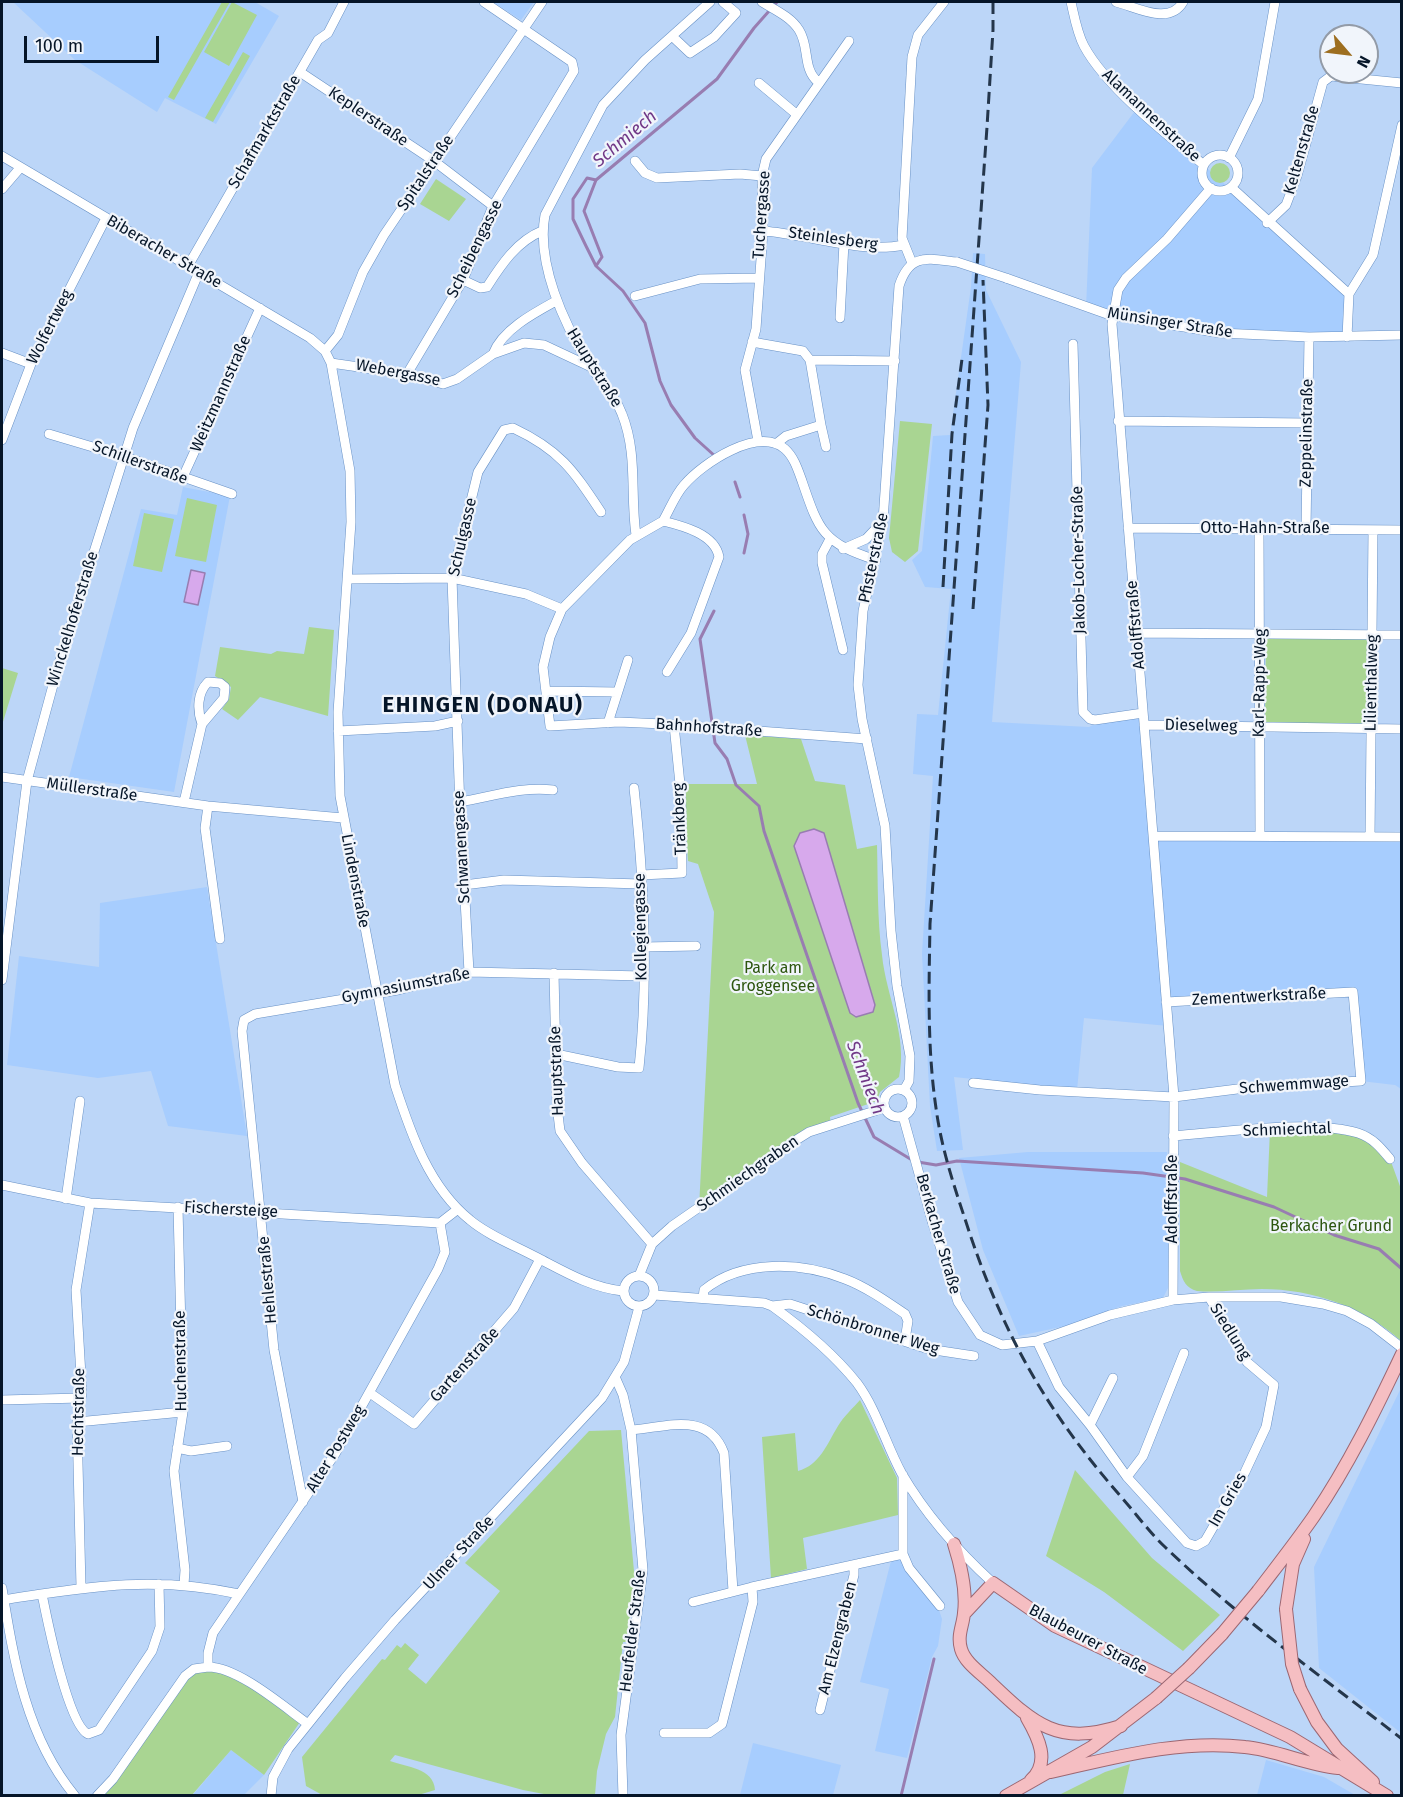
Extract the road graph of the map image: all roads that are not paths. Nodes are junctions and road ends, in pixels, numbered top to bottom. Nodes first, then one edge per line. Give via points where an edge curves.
1 (344, 2) edge
2 (484, 2) edge
3 (542, 2) edge
4 (710, 2) edge
5 (723, 2) edge
6 (944, 2) edge
7 (1071, 2) edge
8 (1116, 2) edge
9 (1183, 2) edge
10 (1275, 2) edge
11 (769, 6) edge
12 (524, 27) junction
13 (672, 36) junction
14 (849, 40) dead end
15 (300, 72) junction
16 (818, 82) junction
17 (759, 83) dead end
18 (1401, 83) edge
19 (795, 113) junction
20 (1401, 125) edge
21 (3, 156) edge
22 (1228, 158) junction
23 (434, 161) junction
24 (635, 161) dead end
25 (1204, 165) junction
26 (20, 168) junction
27 (762, 176) junction
28 (5, 178) edge
29 (1231, 187) junction
30 (1210, 188) junction
31 (2, 189) edge
32 (493, 206) junction
33 (106, 218) junction
34 (1267, 223) junction
35 (542, 231) junction
36 (763, 231) junction
37 (844, 243) junction
38 (904, 245) junction
39 (912, 262) junction
40 (188, 266) junction
41 (199, 272) junction
42 (758, 278) junction
43 (463, 280) junction
44 (1349, 294) junction
45 (635, 296) dead end
46 (556, 301) junction
47 (260, 308) junction
48 (1113, 316) junction
49 (840, 318) dead end
50 (1401, 335) edge
51 (1309, 337) junction
52 (1347, 337) junction
53 (752, 342) junction
54 (1072, 345) dead end
55 (325, 351) junction
56 (2, 353) edge
57 (492, 354) junction
58 (810, 360) junction
59 (895, 361) junction
60 (331, 363) junction
61 (31, 364) junction
62 (591, 367) junction
63 (407, 374) junction
64 (1119, 421) junction
65 (1307, 423) junction
66 (821, 425) junction
67 (49, 434) dead end
68 (2, 440) edge
69 (758, 441) junction
70 (776, 444) junction
71 (826, 447) dead end
72 (123, 456) junction
73 (182, 479) junction
74 (232, 494) dead end
75 (601, 512) dead end
76 (663, 521) junction
77 (883, 521) junction
78 (1128, 528) junction
79 (1259, 529) junction
80 (1306, 529) junction
81 (1373, 530) junction
82 (1401, 530) edge
83 (636, 535) junction
84 (830, 539) junction
85 (843, 549) junction
86 (876, 560) junction
87 (452, 578) junction
88 (347, 579) junction
89 (562, 609) junction
90 (1137, 633) junction
91 (1261, 633) junction
92 (1372, 635) junction
93 (1401, 635) edge
94 (843, 650) dead end
95 (628, 660) dead end
96 (667, 672) dead end
97 (548, 691) junction
98 (617, 692) junction
99 (1143, 713) junction
100 (458, 721) junction
101 (608, 723) junction
102 (202, 724) dead end
103 (674, 724) junction
104 (1144, 725) junction
105 (1259, 727) junction
106 (1371, 728) junction
107 (1401, 729) edge
108 (338, 731) junction
109 (867, 739) junction
110 (2, 777) edge
111 (27, 781) junction
112 (634, 788) dead end
113 (553, 790) dead end
114 (183, 802) junction
115 (459, 802) junction
116 (208, 806) junction
117 (343, 818) junction
118 (1154, 836) junction
119 (1260, 837) junction
120 (1370, 837) junction
121 (1401, 837) edge
122 (641, 880) junction
123 (464, 885) junction
124 (220, 939) dead end
125 (696, 946) dead end
126 (643, 947) junction
127 (469, 972) junction
128 (554, 973) junction
129 (643, 976) junction
130 (2, 980) edge
131 (1353, 992) joint
132 (377, 993) junction
133 (1166, 1002) junction
134 (244, 1020) joint
135 (556, 1054) junction
136 (973, 1083) dead end
137 (904, 1090) junction
138 (1174, 1097) junction
139 (80, 1101) dead end
140 (884, 1108) junction
141 (903, 1116) junction
142 (1173, 1136) junction
143 (1390, 1159) dead end
144 (2, 1185) edge
145 (66, 1199) junction
146 (90, 1203) junction
147 (178, 1207) junction
148 (458, 1209) junction
149 (261, 1212) junction
150 (440, 1223) junction
151 (652, 1244) junction
152 (540, 1259) junction
153 (639, 1275) junction
154 (623, 1291) junction
155 (654, 1295) junction
156 (1209, 1297) junction
157 (703, 1298) junction
158 (1173, 1300) junction
159 (639, 1306) junction
160 (772, 1306) junction
161 (1037, 1341) junction
162 (915, 1343) junction
163 (1401, 1348) edge
164 (1184, 1353) dead end
165 (1401, 1354) edge
166 (975, 1356) dead end
167 (1113, 1378) dead end
168 (616, 1379) junction
169 (370, 1393) junction
170 (81, 1398) junction
171 (2, 1400) edge
172 (183, 1412) junction
173 (77, 1422) junction
174 (1090, 1425) junction
175 (1266, 1427) joint
176 (631, 1430) junction
177 (227, 1446) dead end
178 (177, 1448) junction
179 (903, 1475) junction
180 (1127, 1477) junction
181 (303, 1502) junction
182 (1314, 1516) junction
183 (954, 1544) junction
184 (903, 1554) junction
185 (854, 1565) junction
186 (993, 1583) junction
187 (159, 1584) junction
188 (184, 1585) junction
189 (81, 1587) junction
190 (752, 1587) junction
191 (2, 1588) edge
192 (734, 1591) junction
193 (42, 1593) junction
194 (239, 1594) junction
195 (2, 1600) edge
196 (693, 1602) dead end
197 (940, 1606) dead end
198 (964, 1614) junction
199 (208, 1667) junction
200 (820, 1710) dead end
201 (1027, 1718) junction
202 (308, 1724) junction
203 (1121, 1726) junction
204 (664, 1733) dead end
205 (1344, 1769) junction
206 (1051, 1772) junction
207 (1021, 1789) junction
208 (1385, 1795) edge
209 (75, 1796) edge
210 (97, 1796) edge
211 (271, 1796) edge
212 (623, 1796) edge
213 (1006, 1796) edge

1 - 15 street, Schafmarktstraße
2 - 12 street
3 - 12 street, Spitalstraße
4 - 13 street, Hauptstraße
5 - 13 street via 736,13 704,43 690,52
6 - 38 street via 929,19 913,50
7 - 25 street, Alamannenstraße via 1083,45 1104,73
8 - 9 street via 1161,14 1179,10
10 - 22 street via 1258,99
11 - 16 street via 800,30 809,70
12 - 23 street, Spitalstraße
12 - 32 street, Scheibengasse via 572,62 574,70
13 - 35 street, Hauptstraße via 603,105 545,214
14 - 16 street, Tuchergasse
15 - 23 street, Keplerstraße
15 - 40 street, Schafmarktstraße
16 - 19 street, Tuchergasse
17 - 19 street
18 - 34 street, Keltenstraße via 1331,76 1323,82 1298,176 1286,205
19 - 27 street, Tuchergasse via 766,159
20 - 44 street via 1373,255
21 - 26 street, Biberacher Straße
22 - 25 street, Alamannenstraße via 1217,156
22 - 29 street via 1238,172
23 - 32 street, Keplerstraße
23 - 55 street, Spitalstraße via 372,255 338,335
24 - 27 street via 645,173 657,178
25 - 30 street, Alamannenstraße via 1202,176
26 - 28 street
26 - 33 street, Biberacher Straße
27 - 36 street, Tuchergasse
28 - 31 street
29 - 30 street via 1221,191
29 - 34 street
30 - 48 street, Adolffstraße via 1167,239 1126,278 1118,290
32 - 43 street, Scheibengasse
33 - 40 street, Biberacher Straße
33 - 61 street, Wolfertweg
34 - 44 street
35 - 43 street via 528,237 487,287
35 - 46 street, Hauptstraße
36 - 37 street, Steinlesberg
36 - 42 street, Tuchergasse
37 - 38 street, Steinlesberg via 894,248
37 - 49 street
38 - 39 street
39 - 48 street, Münsinger Straße, bridge via 957,262
39 - 59 street, Pfisterstraße via 899,286
40 - 41 street, Biberacher Straße
41 - 47 street, Biberacher Straße
41 - 72 street, Winckelhoferstraße
42 - 45 street via 700,279
42 - 53 street, Tuchergasse
43 - 63 street, Scheibengasse
44 - 52 street
46 - 57 street, Webergasse via 529,316 495,346
46 - 62 street, Hauptstraße
47 - 55 street, Biberacher Straße
47 - 73 street, Weitzmannstraße
48 - 51 street, Münsinger Straße via 1221,333
48 - 64 street, Adolffstraße
50 - 52 street, Münsinger Straße
51 - 52 street, Münsinger Straße
51 - 65 street, Zeppelinstraße
53 - 58 street via 803,351
53 - 69 street, Tuchergasse via 745,370
54 - 99 street, Jakob-Locher-Straße via 1083,712 1095,720
55 - 60 street, Lindenstraße
56 - 61 street
57 - 62 street, Webergasse via 534,343
57 - 63 street, Webergasse via 457,379 443,384
58 - 59 street
58 - 66 street
59 - 77 street, Pfisterstraße
60 - 63 street, Webergasse
60 - 88 street, Lindenstraße via 350,471
61 - 68 street, Wolfertweg
62 - 83 street, Hauptstraße via 614,398 628,434 634,462
64 - 65 street
64 - 78 street, Adolffstraße
65 - 80 street, Zeppelinstraße
66 - 70 street via 786,436
66 - 71 street
67 - 72 street, Schillerstraße
69 - 70 street
69 - 76 street via 711,463 682,488
70 - 84 street via 792,457 820,529
72 - 73 street, Schillerstraße
72 - 111 street, Winckelhoferstraße
73 - 74 street, Schillerstraße
75 - 87 street, Schulgasse via 571,467 537,439 513,428 504,430 478,472
76 - 83 street
76 - 96 street via 703,534 718,550 719,557 691,633
77 - 85 street via 866,539
77 - 86 street, Pfisterstraße
78 - 79 street, Otto-Hahn-Straße
78 - 90 street, Adolffstraße
79 - 80 street, Otto-Hahn-Straße
79 - 91 street, Karl-Rapp-Weg
80 - 81 street, Otto-Hahn-Straße
81 - 82 street, Otto-Hahn-Straße
81 - 92 street, Lilienthalweg
83 - 89 street
84 - 85 street
84 - 94 street via 822,562
85 - 86 street
86 - 109 street, Pfisterstraße via 860,632 858,685
87 - 88 street
87 - 89 street via 526,594
87 - 100 street, Schulgasse
88 - 108 street, Lindenstraße
89 - 97 street via 544,655
90 - 91 street
90 - 99 street, Adolffstraße
91 - 92 street
91 - 105 street, Karl-Rapp-Weg
92 - 93 street
92 - 106 street, Lilienthalweg
95 - 98 street
97 - 98 street
97 - 101 street, Bahnhofstraße via 550,726
98 - 101 street
99 - 104 street, Adolffstraße
100 - 108 street via 435,726
100 - 115 street, Schwanengasse
101 - 103 street, Bahnhofstraße
102 - 114 street
103 - 109 street, Bahnhofstraße
103 - 122 street, Tränkberg via 681,794 682,873
104 - 105 street, Dieselweg
104 - 118 street, Adolffstraße
105 - 106 street, Dieselweg
105 - 119 street, Karl-Rapp-Weg
106 - 107 street, Dieselweg
106 - 120 street, Lilienthalweg
108 - 117 street, Lindenstraße
109 - 137 street, Pfisterstraße via 885,826 892,942 910,1056 909,1081
110 - 111 street, Müllerstraße
111 - 114 street, Müllerstraße
111 - 130 street, Winckelhoferstraße
112 - 122 street, Kollegiengasse
113 - 115 street via 540,788
114 - 116 street, Müllerstraße
115 - 123 street, Schwanengasse
116 - 117 street, Müllerstraße
116 - 124 street via 205,828
117 - 132 street, Lindenstraße
118 - 119 street
118 - 133 street, Adolffstraße
119 - 120 street
120 - 121 street
122 - 123 street via 504,880
122 - 126 street, Kollegiengasse
123 - 127 street, Schwanengasse
125 - 126 street
126 - 129 street, Kollegiengasse
127 - 128 street, Gymnasiumstraße
127 - 132 street, Gymnasiumstraße
128 - 129 street, Gymnasiumstraße
128 - 135 street, Hauptstraße
129 - 135 street, Kollegiengasse via 639,1068
131 - 133 street, Zementwerkstraße
131 - 138 street, Schwemmwage via 1361,1081 1253,1087
132 - 134 street, Gymnasiumstraße via 255,1014
132 - 148 street, Lindenstraße via 407,1124 425,1163
133 - 138 street, Adolffstraße
134 - 149 street, Hehlestraße
135 - 151 street, Hauptstraße via 560,1131 582,1163
136 - 138 street
137 - 140 street, Schmiechgraben via 888,1093
137 - 141 street via 912,1101
138 - 142 street, Adolffstraße
139 - 145 street
140 - 141 street via 894,1117
140 - 151 street, Schmiechgraben via 809,1132 672,1226
141 - 161 street, Berkacher Straße via 958,1302 980,1335 1002,1345
142 - 143 street, Schmiechtal via 1325,1126 1360,1133 1378,1144
142 - 158 street, Adolffstraße
144 - 145 street, Fischersteige
145 - 146 street, Fischersteige
146 - 147 street, Fischersteige
146 - 170 street, Hechtstraße via 76,1290
147 - 149 street, Fischersteige
147 - 172 street, Huchenstraße
148 - 150 street
148 - 152 street, Lindenstraße via 477,1225
149 - 150 street, Fischersteige
149 - 181 street, Hehlestraße via 274,1350
150 - 169 street, Alter Postweg via 445,1252
151 - 153 street, Schmiechgraben
152 - 154 street, Lindenstraße via 590,1284
152 - 169 street, Gartenstraße via 514,1308 414,1424
153 - 154 street via 628,1280
153 - 155 street via 653,1284
154 - 159 street via 628,1302
155 - 157 street
155 - 159 street
156 - 158 street, Berkacher Straße
156 - 163 street, Berkacher Straße via 1281,1297 1323,1304 1358,1317
156 - 175 street, Siedlung via 1247,1362 1274,1385
157 - 160 street
157 - 162 street via 704,1290 733,1273 775,1267 806,1269 846,1280 905,1314 905,1340
158 - 161 street, Berkacher Straße via 1110,1315
159 - 168 street, Ulmer Straße
160 - 162 street, Schönbronner Weg via 790,1304
160 - 179 street, Blaubeurer Straße via 818,1341 857,1384
161 - 174 street, Im Gries via 1059,1387
162 - 166 street, Schönbronner Weg via 928,1349
164 - 180 street via 1143,1456
165 - 182 main road via 1360,1440
167 - 174 street
168 - 176 street, Heufelder Straße
168 - 202 street, Ulmer Straße via 384,1632
169 - 181 street, Alter Postweg
170 - 171 street
170 - 173 street, Hechtstraße
172 - 173 street
172 - 178 street, Huchenstraße
173 - 189 street, Hechtstraße
174 - 180 street, Im Gries
175 - 180 street, Im Gries via 1245,1472 1205,1540 1196,1546 1187,1543
176 - 192 street via 692,1425 710,1430 719,1441 724,1454
176 - 212 street, Heufelder Straße via 643,1570 621,1735
177 - 178 street via 191,1451
178 - 188 street, Huchenstraße via 174,1471
179 - 183 street, Blaubeurer Straße
179 - 184 street
181 - 194 street, Alter Postweg
182 - 203 main road, bridge via 1222,1634
182 - 208 main road, bridge via 1293,1564 1286,1609 1292,1664 1317,1722 1337,1749
183 - 186 street, Blaubeurer Straße
183 - 198 main road via 962,1572
184 - 185 street, Am Elzengraben
184 - 197 street via 909,1568
185 - 190 street, Am Elzengraben
185 - 200 street, Am Elzengraben
186 - 198 main road
186 - 205 main road, Blaubeurer Straße via 1070,1634 1243,1714
187 - 188 street
187 - 189 street
187 - 193 street via 160,1626 152,1652 99,1730 88,1734 82,1732 69,1703
188 - 194 street
189 - 193 street
190 - 192 street, Am Elzengraben
190 - 204 street via 753,1602 722,1724 709,1732
191 - 195 street
192 - 196 street, Am Elzengraben
193 - 195 street
194 - 199 street, Alter Postweg via 213,1633
195 - 209 street via 17,1674 40,1743 58,1776
198 - 201 main road via 960,1626 962,1651 967,1660
199 - 202 street via 244,1679
199 - 210 street via 194,1669 185,1676
201 - 203 main road via 1069,1733 1086,1734
201 - 207 main road via 1042,1755 1036,1775
202 - 211 street, Ulmer Straße via 277,1768
203 - 206 main road
205 - 206 main road via 1244,1746 1201,1746 1160,1749
205 - 208 main road, Blaubeurer Straße
206 - 207 main road
207 - 213 main road

